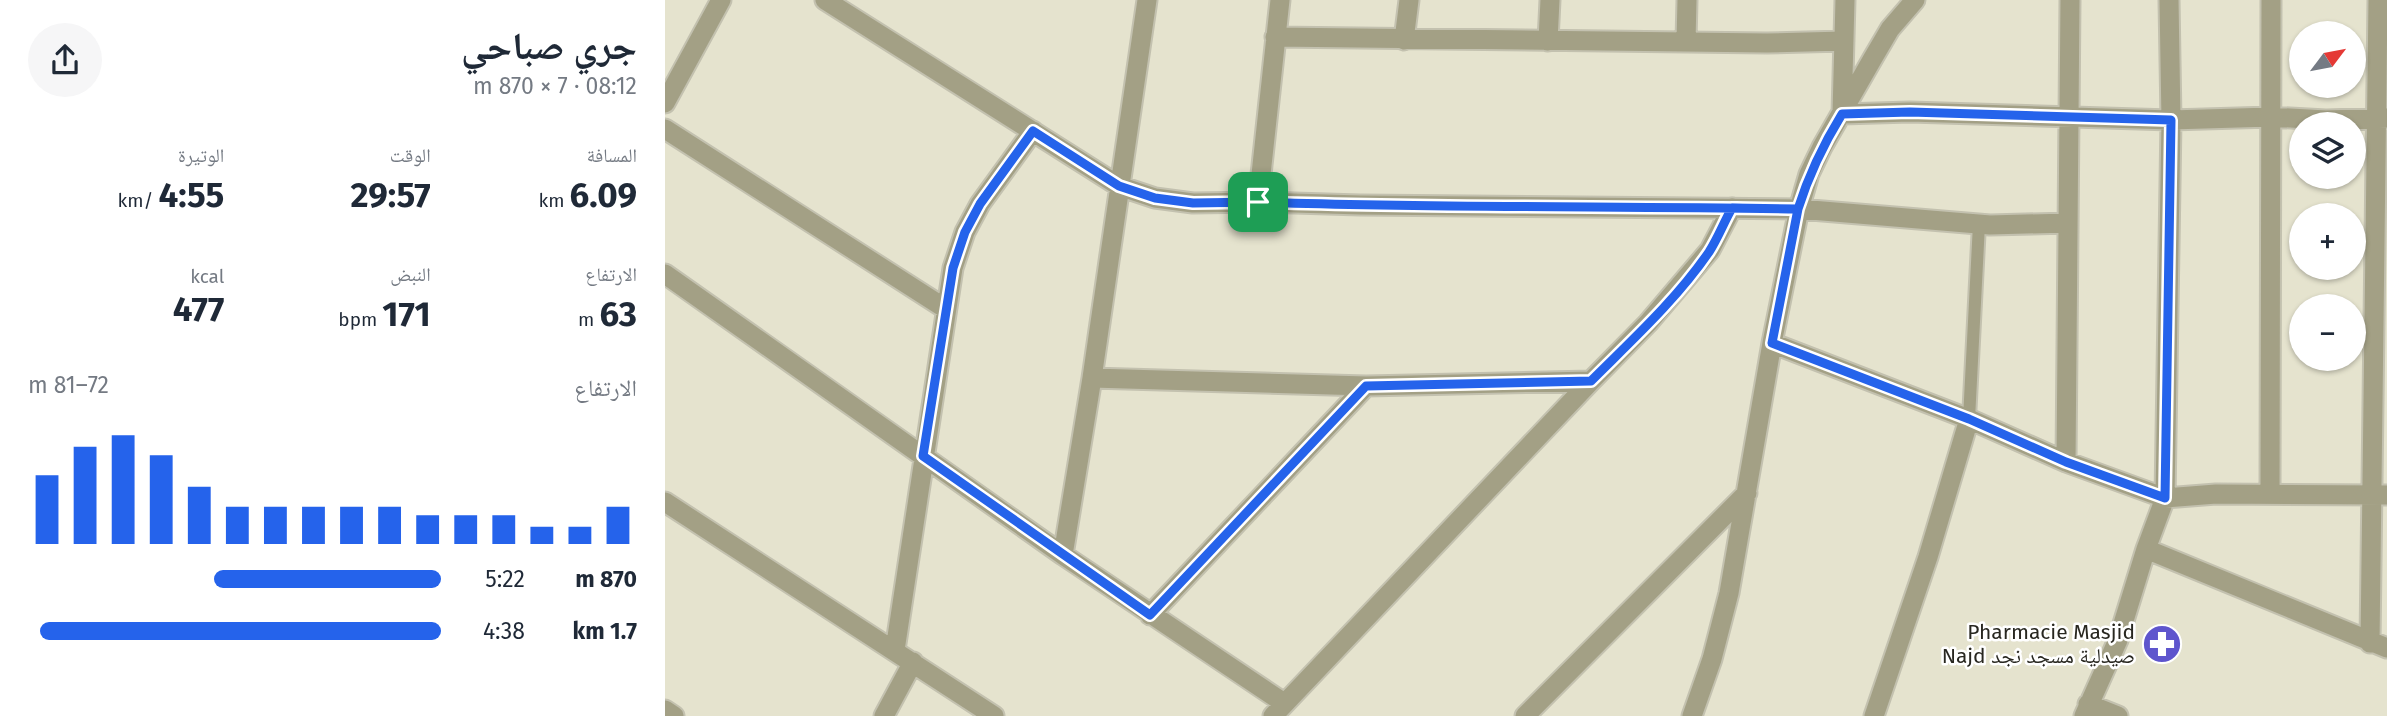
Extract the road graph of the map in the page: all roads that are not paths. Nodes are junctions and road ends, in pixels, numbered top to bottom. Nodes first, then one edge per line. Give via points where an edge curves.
1 (721, 0) edge
2 (825, 0) edge
3 (1147, 0) edge
4 (1280, 0) edge
5 (1409, 0) edge
6 (1550, 0) edge
7 (1687, 0) edge
8 (1845, 0) edge
9 (1916, 0) edge
10 (2070, 0) edge
11 (2169, 0) edge
12 (2271, 0) edge
13 (2381, 4) edge
14 (1275, 37) junction
15 (1404, 40) junction
16 (1548, 41) junction
17 (1686, 41) junction
18 (1844, 41) junction
19 (665, 103) edge
20 (1842, 114) junction
21 (2069, 116) junction
22 (2271, 117) junction
23 (2382, 118) edge
24 (2171, 120) junction
25 (665, 129) edge
26 (1033, 131) junction
27 (1119, 186) junction
28 (1258, 202) junction
29 (1732, 208) junction
30 (1798, 209) junction
31 (2068, 223) junction
32 (1979, 224) junction
33 (2381, 252) edge
34 (665, 274) edge
35 (946, 309) junction
36 (1772, 343) junction
37 (1092, 378) junction
38 (2380, 378) edge
39 (1591, 381) junction
40 (1366, 386) junction
41 (1969, 419) junction
42 (923, 456) junction
43 (2066, 462) junction
44 (1747, 493) junction
45 (2270, 493) junction
46 (2379, 495) edge
47 (2165, 498) junction
48 (665, 502) edge
49 (2146, 549) junction
50 (1063, 555) junction
51 (1150, 615) junction
52 (2379, 645) edge
53 (895, 650) junction
54 (913, 662) junction
55 (1278, 709) edge
56 (665, 710) edge
57 (2086, 710) edge
58 (674, 716) edge
59 (884, 716) edge
60 (994, 716) edge
61 (1525, 716) edge
62 (1692, 716) edge
63 (1874, 716) edge
64 (2118, 716) edge

1 - 19 street
2 - 26 street
3 - 27 street
4 - 14 street
5 - 15 street
6 - 16 street
7 - 17 street
8 - 18 street
9 - 20 street via 1890,30
10 - 21 street
11 - 24 street
12 - 22 street
13 - 23 street
14 - 15 street
14 - 28 street
15 - 16 street
16 - 17 street
17 - 18 street
18 - 20 street
20 - 21 street
20 - 30 street via 1809,174
21 - 24 street
21 - 31 street
22 - 23 street
22 - 24 street
22 - 45 street
23 - 33 street
24 - 47 street
25 - 35 street
26 - 27 street
26 - 35 street via 965,232
27 - 28 street via 1155,198 1193,203
27 - 37 street
28 - 29 street
29 - 30 street
29 - 39 street via 1710,250 1685,282
30 - 32 street
30 - 36 street
31 - 32 street
31 - 43 street
32 - 41 lane
33 - 38 street
34 - 42 street
35 - 42 street
36 - 41 street
36 - 44 street
37 - 40 street
37 - 50 street
38 - 46 street
39 - 40 street
39 - 55 street
40 - 51 street
41 - 43 street
41 - 63 street
42 - 50 street
42 - 53 street
43 - 47 street
44 - 61 street
44 - 62 street via 1729,593
45 - 46 street
45 - 47 street
46 - 52 street
47 - 49 street
48 - 53 street
49 - 52 street
49 - 57 street via 2118,640
50 - 51 street
51 - 55 street
53 - 54 street
54 - 59 street
54 - 60 street
56 - 58 street
57 - 64 street

